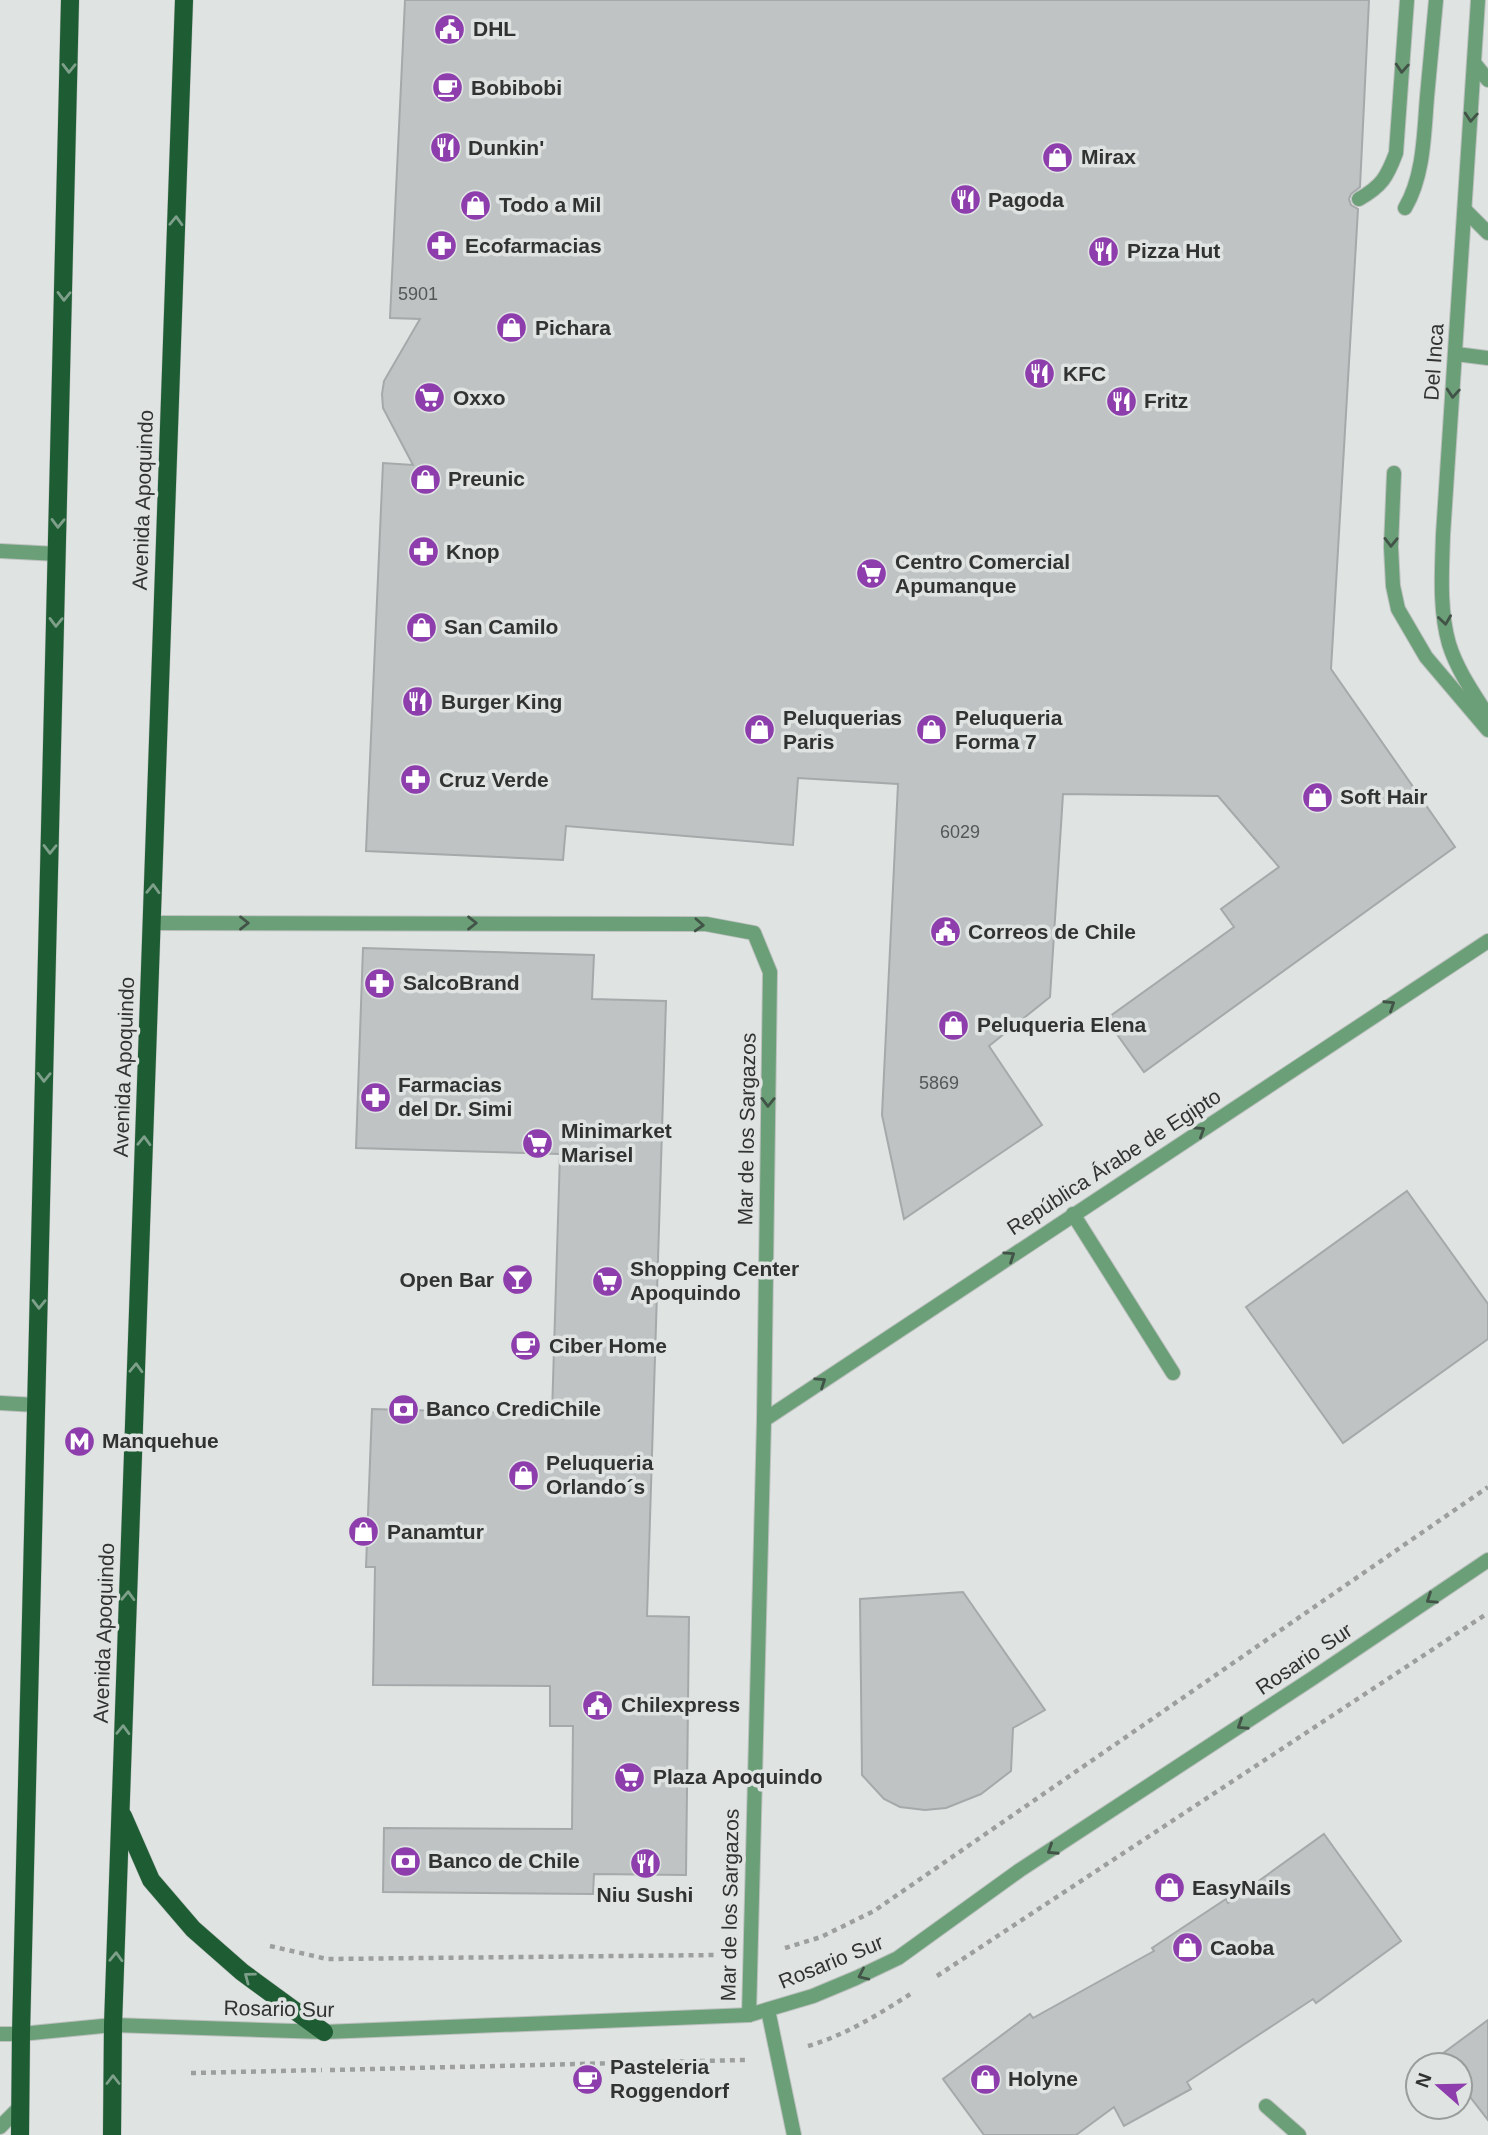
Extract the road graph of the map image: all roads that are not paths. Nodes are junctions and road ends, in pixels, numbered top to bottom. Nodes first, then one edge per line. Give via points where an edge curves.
1 (71, 0) edge
2 (184, 0) edge
3 (1407, 0) edge
4 (1436, 0) edge
5 (1478, 0) edge
6 (1475, 64) junction
7 (1488, 80) edge
8 (1359, 198) dead end
9 (1405, 208) dead end
10 (1465, 210) junction
11 (1488, 233) edge
12 (1456, 354) junction
13 (1488, 358) edge
14 (1394, 473) dead end
15 (0, 551) edge
16 (58, 554) junction
17 (1488, 716) edge
18 (1488, 730) edge
19 (152, 923) junction
20 (1488, 941) edge
21 (1073, 1214) junction
22 (1173, 1373) dead end
23 (0, 1403) edge
24 (36, 1405) junction
25 (764, 1420) junction
26 (1488, 1560) edge
27 (121, 1810) junction
28 (768, 2010) junction
29 (749, 2015) junction
30 (113, 2025) junction
31 (324, 2032) junction
32 (0, 2034) edge
33 (21, 2034) junction
34 (1266, 2106) dead end
35 (20, 2107) junction
36 (0, 2127) edge
37 (20, 2135) edge
38 (112, 2135) edge
39 (794, 2135) edge
40 (1299, 2135) edge

1 -> 16 main road
19 -> 2 main road, Avenida Apoquindo
3 -> 8 street via 1396,153 1379,185
4 - 9 street via 1424,135 1412,196
5 - 6 street, Del Inca
6 - 7 street
6 -> 10 street, Del Inca
10 - 11 street
10 - 12 street, Del Inca
12 - 13 street
12 -> 17 street, Del Inca via 1443,535 1444,618 1450,646
14 -> 18 street via 1391,547 1398,608 1426,657
15 - 16 street
16 -> 24 main road
19 -> 25 street, Mar de los Sargazos via 706,924 754,933 770,972
27 -> 19 main road, Avenida Apoquindo
21 -> 20 street, República Árabe de Egipto
21 - 22 street
25 -> 21 street, República Árabe de Egipto
23 - 24 street
24 - 33 main road
25 - 29 street, Mar de los Sargazos
26 -> 28 street, Rosario Sur via 1020,1870 898,1958 813,1996
30 -> 27 main road, Avenida Apoquindo
31 -> 27 main road via 242,1972 193,1929 151,1880
28 - 29 street, Rosario Sur
28 - 39 street
29 - 31 street, Rosario Sur
30 - 31 street, Rosario Sur
30 - 33 street, Rosario Sur
38 -> 30 main road, Avenida Apoquindo
32 - 33 street, Rosario Sur
33 - 35 main road
34 - 40 street
35 - 36 street
35 - 37 main road

